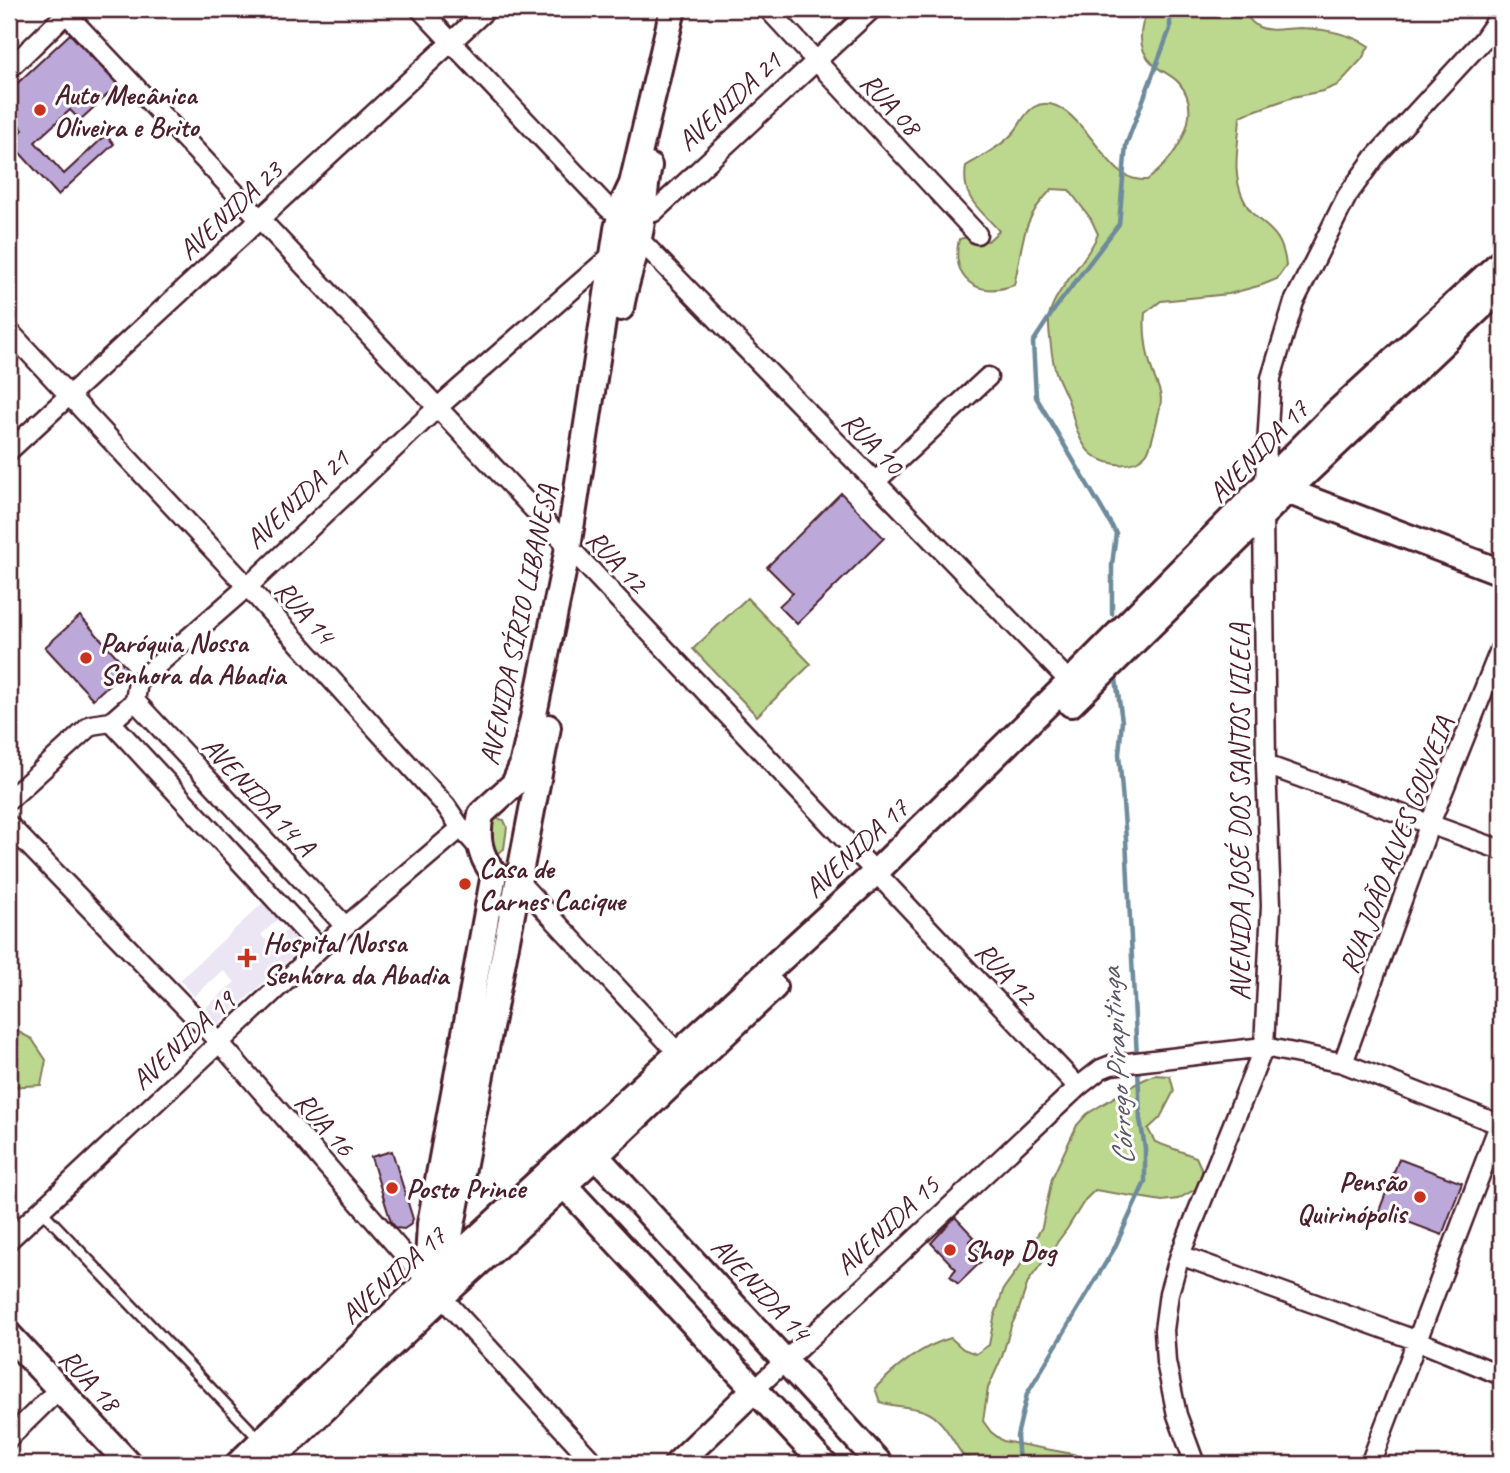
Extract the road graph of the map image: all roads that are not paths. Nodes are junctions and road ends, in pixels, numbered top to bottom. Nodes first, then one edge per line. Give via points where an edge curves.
1 (420, 9) edge
2 (487, 9) edge
3 (673, 9) edge
4 (687, 9) edge
5 (768, 9) edge
6 (872, 9) edge
7 (66, 10) edge
8 (1501, 14) edge
9 (452, 42) junction
10 (815, 61) junction
11 (9, 69) edge
12 (633, 211) junction
13 (260, 219) junction
14 (976, 234) dead end
15 (628, 250) junction
16 (1501, 269) edge
17 (9, 331) edge
18 (988, 377) dead end
19 (68, 396) junction
20 (437, 408) junction
21 (9, 451) edge
22 (875, 482) junction
23 (1277, 489) junction
24 (1263, 514) junction
25 (574, 554) junction
26 (1501, 572) edge
27 (246, 585) junction
28 (1501, 647) edge
29 (1076, 686) junction
30 (135, 701) junction
31 (111, 722) junction
32 (1266, 765) junction
33 (502, 795) junction
34 (9, 800) edge
35 (531, 811) junction
36 (240, 815) junction
37 (471, 821) junction
38 (9, 825) edge
39 (1429, 826) junction
40 (217, 837) junction
41 (1501, 850) edge
42 (506, 877) junction
43 (881, 878) junction
44 (345, 926) junction
45 (320, 948) junction
46 (219, 1042) junction
47 (1264, 1047) junction
48 (678, 1053) junction
49 (1343, 1063) junction
50 (1078, 1087) junction
51 (1501, 1123) edge
52 (596, 1156) junction
53 (564, 1185) junction
54 (40, 1209) junction
55 (9, 1240) edge
56 (1180, 1255) junction
57 (437, 1282) junction
58 (9, 1335) edge
59 (1418, 1341) junction
60 (786, 1360) junction
61 (1501, 1375) edge
62 (58, 1390) junction
63 (754, 1390) junction
64 (9, 1437) edge
65 (268, 1454) edge
66 (129, 1464) edge
67 (238, 1464) edge
68 (594, 1464) edge
69 (677, 1464) edge
70 (824, 1464) edge
71 (878, 1464) edge
72 (1195, 1464) edge
73 (1370, 1464) edge

1 - 9 street
2 - 9 street, AVENIDA 23
3 - 12 main road, AVENIDA SÍRIO LIBANESA via 632,184
4 - 12 main road, AVENIDA SÍRIO LIBANESA via 645,187
5 - 10 street, RUA 08
6 - 10 street, AVENIDA 21
7 - 11 street
7 - 13 street, RUA 12
8 - 23 street via 1483,40 1375,157 1347,196 1294,302 1271,378
9 - 12 street via 610,209
9 - 13 street, AVENIDA 23
10 - 12 street, AVENIDA 21 via 654,212
10 - 14 street, RUA 08
12 - 15 main road, AVENIDA SÍRIO LIBANESA
13 - 19 street, AVENIDA 23
13 - 20 street, RUA 12
15 - 20 street, AVENIDA 21
15 - 22 street, RUA 10
15 - 25 main road, AVENIDA SÍRIO LIBANESA
16 - 23 main road, AVENIDA 17 via 1337,412
17 - 19 street, RUA 14
18 - 22 street
19 - 21 street, AVENIDA 23
19 - 27 street, RUA 14
20 - 25 street, RUA 12
20 - 27 street, AVENIDA 21
22 - 29 street, RUA 10
23 - 24 main road, AVENIDA 17
23 - 26 main road
23 - 29 main road, AVENIDA 17
24 - 29 main road, AVENIDA 17
24 - 32 street, AVENIDA JOSÉ DOS SANTOS VILELA
25 - 33 main road, AVENIDA SÍRIO LIBANESA via 522,766
25 - 35 main road, AVENIDA SÍRIO LIBANESA
25 - 43 street, RUA 12
27 - 30 street, AVENIDA 21 via 138,682
27 - 37 street, RUA 14 via 446,806
28 - 39 street, RUA JOÃO ALVES GOUVEIA
29 - 43 main road, AVENIDA 17
30 - 31 street, AVENIDA 21
30 - 36 street, AVENIDA 14 A
31 - 34 street, AVENIDA 21 via 91,725
31 - 40 street, AVENIDA 14 A
32 - 39 street
32 - 47 street, AVENIDA JOSÉ DOS SANTOS VILELA via 1271,906
33 - 35 main road via 524,797
33 - 37 main road, AVENIDA SÍRIO LIBANESA
35 - 42 main road, AVENIDA SÍRIO LIBANESA
36 - 40 street
36 - 44 street, AVENIDA 14 A
37 - 42 main road via 478,829 478,847 485,863
37 - 44 street, AVENIDA 19
38 - 46 street, RUA 16
39 - 41 street
39 - 49 street, RUA JOÃO ALVES GOUVEIA
40 - 45 street, AVENIDA 14 A
42 - 48 street
42 - 57 main road, AVENIDA SÍRIO LIBANESA
43 - 48 main road, AVENIDA 17
43 - 50 street, RUA 12
43 - 52 main road, AVENIDA 17 via 792,970
44 - 45 street, AVENIDA 19
45 - 46 street, AVENIDA 19
46 - 54 street, AVENIDA 19
46 - 57 street, RUA 16
47 - 49 street, AVENIDA 15
47 - 50 street, AVENIDA 15 via 1122,1063 1101,1069
47 - 56 street, AVENIDA JOSÉ DOS SANTOS VILELA
48 - 57 main road, AVENIDA 17
49 - 51 street, AVENIDA 15
50 - 60 street, AVENIDA 15
51 - 59 street
52 - 53 main road, AVENIDA 17
52 - 60 main road, AVENIDA 14
53 - 57 main road, AVENIDA 17
53 - 63 main road
54 - 55 street, AVENIDA 19
54 - 65 lane
56 - 59 street
56 - 72 street, AVENIDA JOSÉ DOS SANTOS VILELA via 1164,1330 1166,1362 1177,1415
57 - 65 main road, AVENIDA 17
57 - 68 street, RUA 16
58 - 62 main road, RUA 18
59 - 61 street
59 - 73 street
60 - 63 street, AVENIDA 15
60 - 71 main road, AVENIDA 14
62 - 64 street
62 - 66 main road, RUA 18
63 - 69 main road, AVENIDA 15
63 - 70 main road
65 - 67 main road, AVENIDA 17

